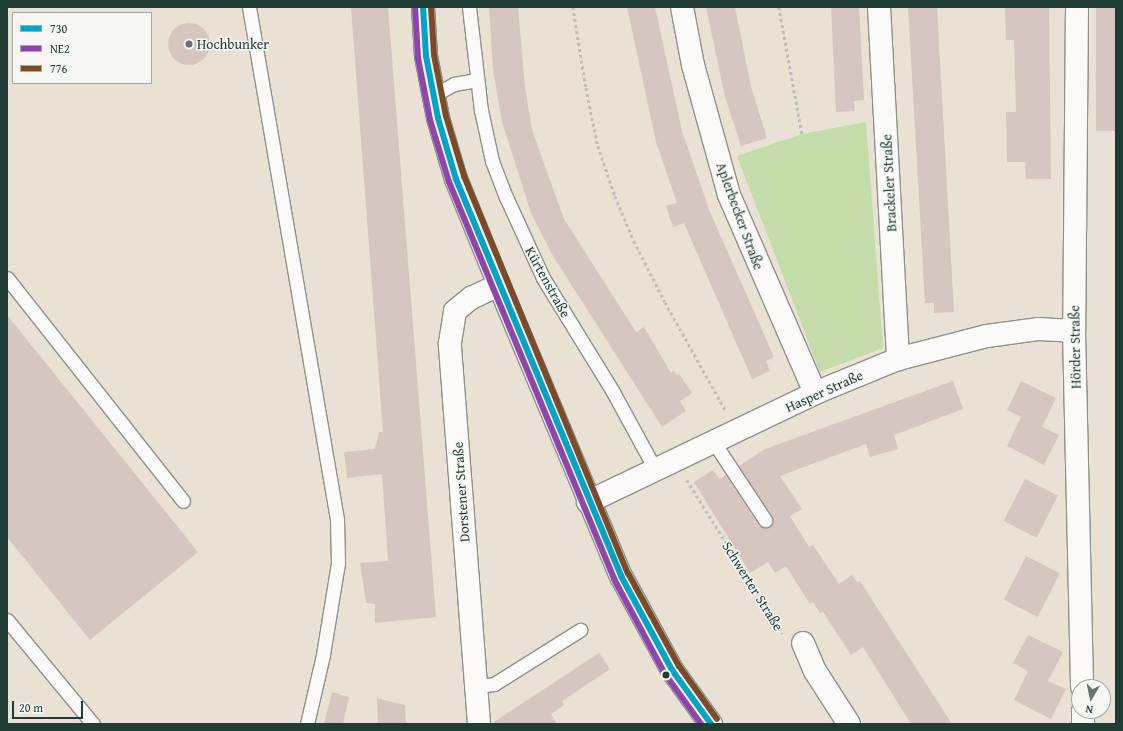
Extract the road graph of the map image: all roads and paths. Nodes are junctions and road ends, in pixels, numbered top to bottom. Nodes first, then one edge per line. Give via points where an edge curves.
1 (248, 7) edge
2 (423, 7) edge
3 (469, 7) edge
4 (574, 7) edge
5 (682, 7) edge
6 (779, 7) edge
7 (879, 7) edge
8 (1077, 7) edge
9 (477, 80) junction
10 (434, 95) junction
11 (802, 134) dead end
12 (7, 278) edge
13 (499, 284) junction
14 (1074, 331) junction
15 (898, 359) junction
16 (815, 393) junction
17 (737, 430) junction
18 (713, 441) junction
19 (664, 464) junction
20 (183, 501) dead end
21 (588, 502) junction
22 (765, 520) dead end
23 (7, 620) edge
24 (580, 630) dead end
25 (803, 643) joint
26 (1082, 679) edge
27 (476, 686) junction
28 (93, 724) edge
29 (307, 724) edge
30 (479, 724) edge
31 (711, 724) edge
32 (849, 724) edge

1 - 29 lane via 337,520 338,563 323,655
2 - 10 main road via 426,56
3 - 9 lane, Kürtenstraße
4 - 17 path via 587,96 598,146 615,196 634,241 665,302
5 - 16 street, Aplerbecker Straße via 693,64 730,196
6 - 11 path
7 - 15 street, Brackeler Straße
8 - 14 street, Hörder Straße
9 - 10 lane via 454,84
9 - 19 lane, Kürtenstraße via 492,161 522,235 543,278 613,392
10 - 13 main road via 456,179
12 - 20 lane
13 - 21 main road
13 - 27 street, Dorstener Straße via 471,298 455,311 450,343
14 - 15 street, Hasper Straße via 1038,329 987,336
14 - 26 street, Hörder Straße
15 - 16 street, Hasper Straße
16 - 17 street, Hasper Straße
17 - 18 street, Hasper Straße
18 - 19 street, Hasper Straße
18 - 22 lane
19 - 21 street, Hasper Straße
19 - 25 path, Schwerter Straße via 785,637
21 - 31 main road via 621,576 672,670
23 - 28 lane
24 - 27 lane via 494,684
25 - 32 street via 815,671
27 - 30 street, Dorstener Straße

